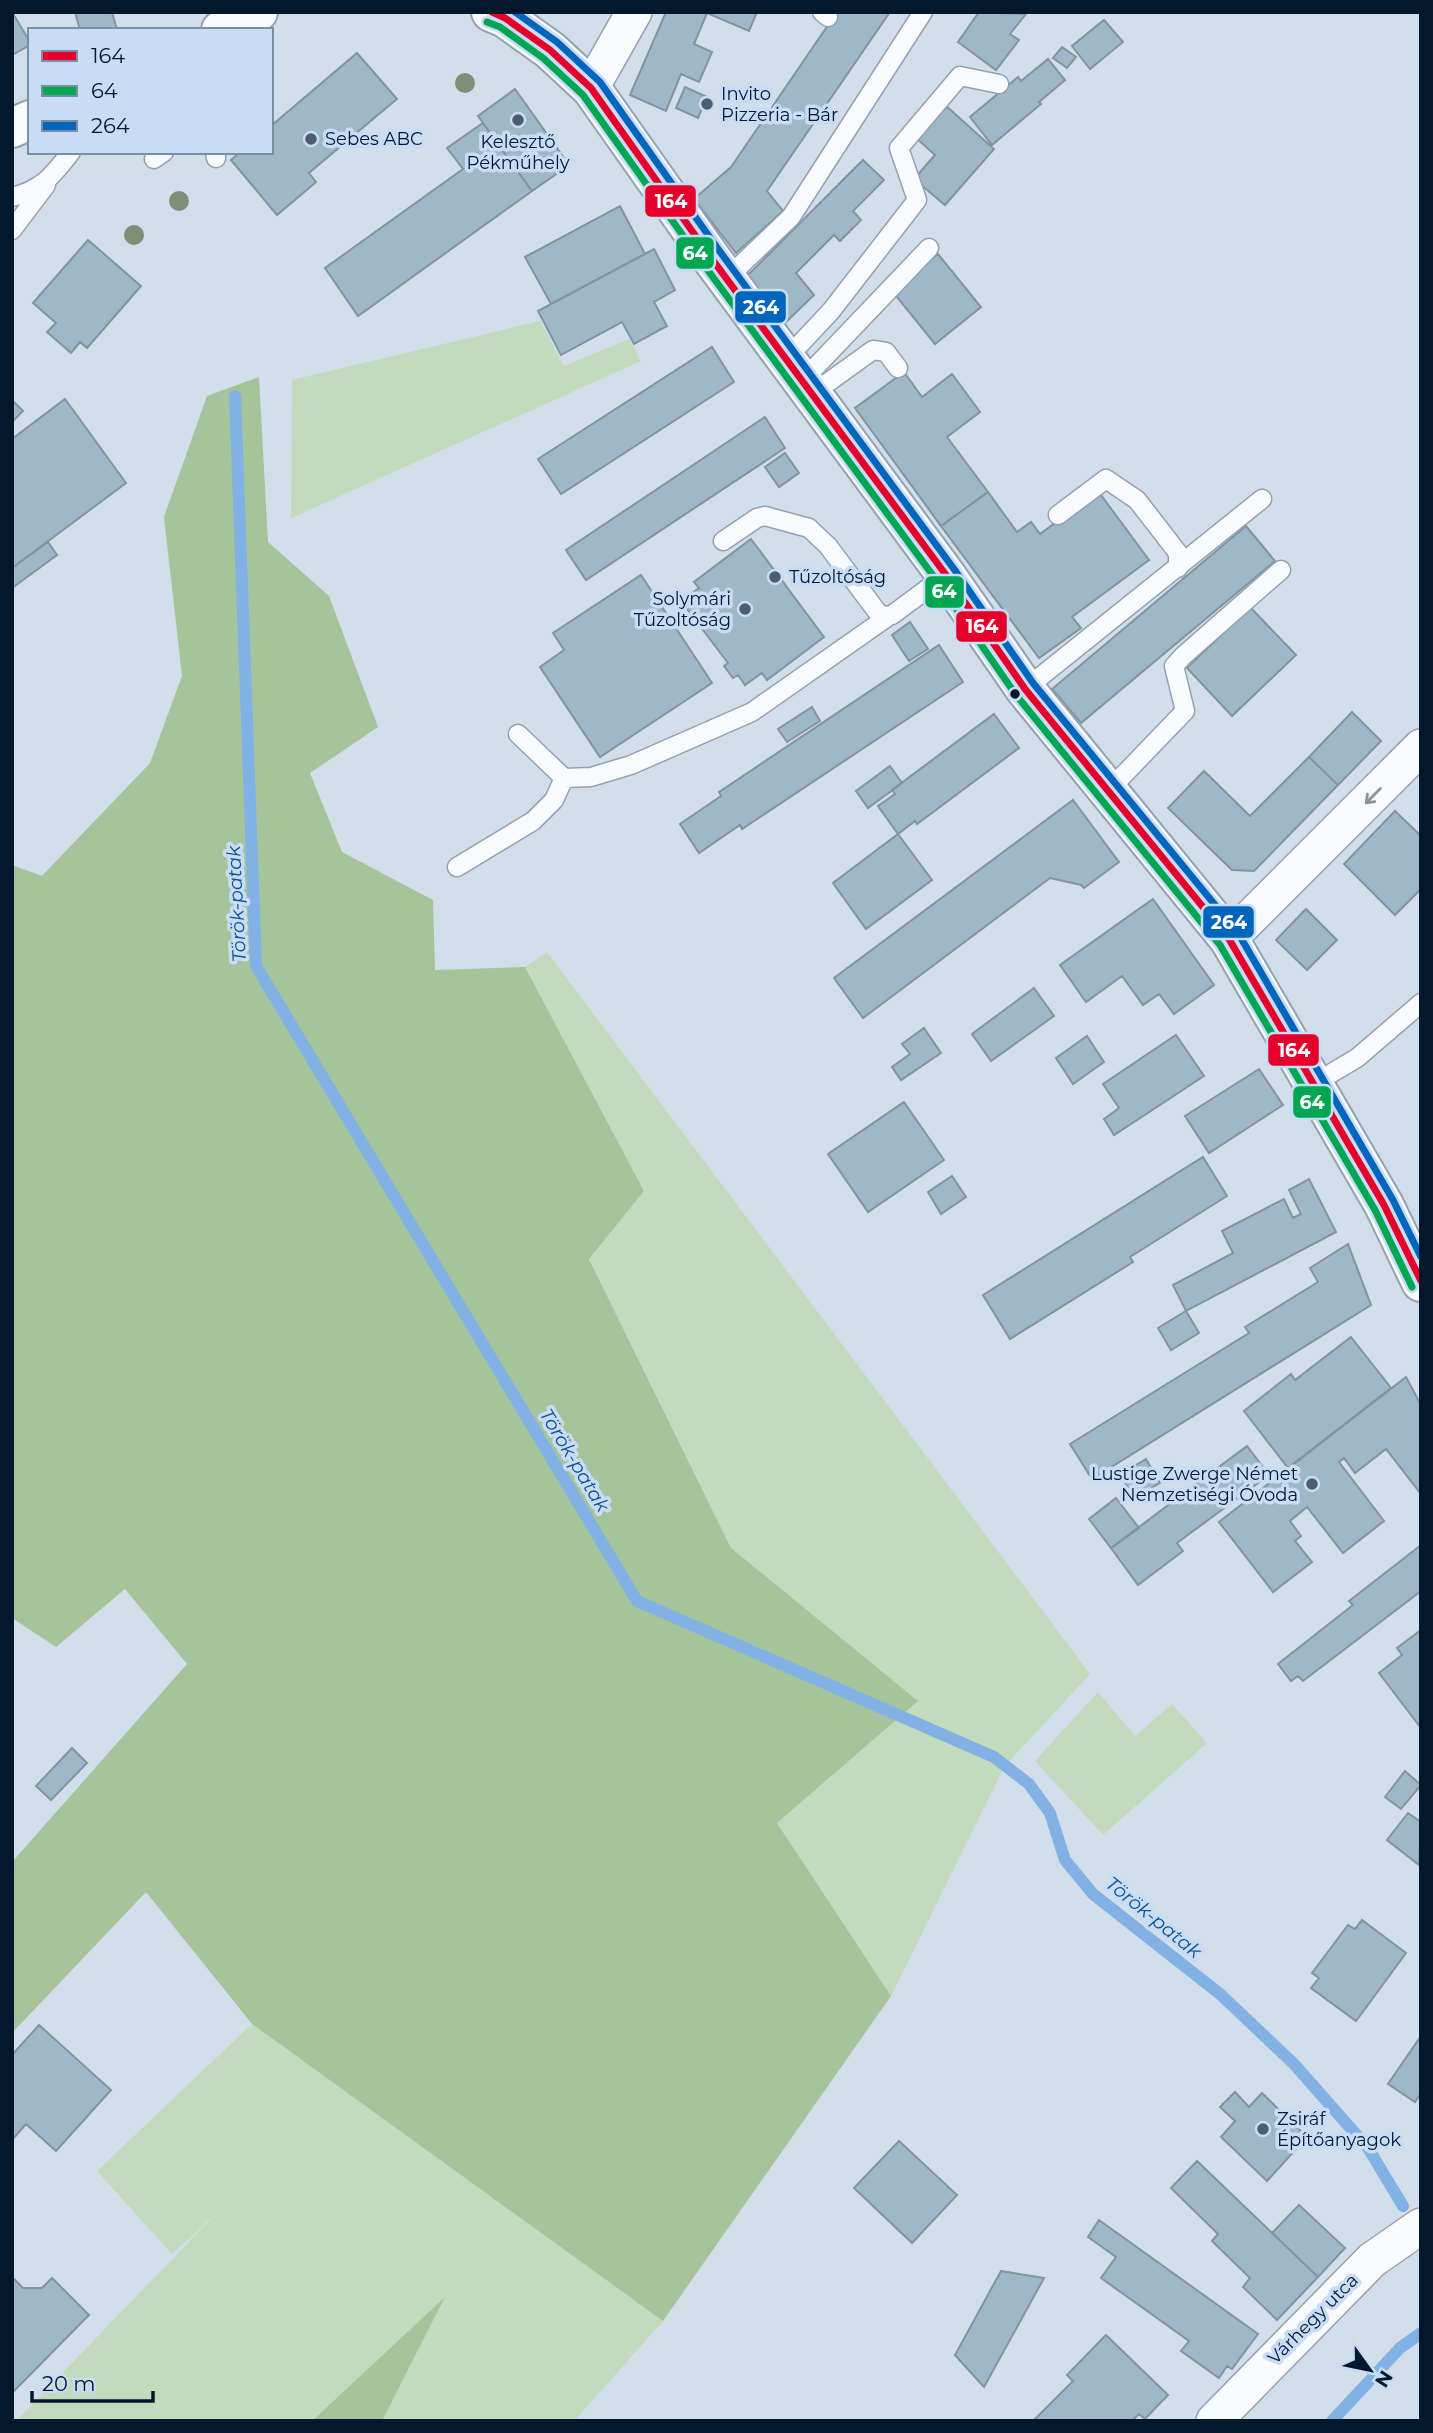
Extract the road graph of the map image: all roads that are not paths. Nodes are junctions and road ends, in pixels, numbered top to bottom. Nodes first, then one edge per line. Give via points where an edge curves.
1 (258, 12) edge
2 (491, 12) edge
3 (634, 12) edge
4 (923, 12) edge
5 (225, 28) edge
6 (999, 84) dead end
7 (591, 88) junction
8 (28, 121) edge
9 (12, 128) edge
10 (69, 154) edge
11 (48, 182) junction
12 (12, 197) edge
13 (12, 230) edge
14 (929, 248) dead end
15 (726, 279) junction
16 (898, 368) dead end
17 (800, 378) junction
18 (1262, 499) dead end
19 (1058, 515) dead end
20 (723, 541) dead end
21 (1178, 568) junction
22 (1281, 570) dead end
23 (946, 575) junction
24 (889, 616) junction
25 (1025, 689) junction
26 (518, 734) dead end
27 (1421, 747) edge
28 (564, 778) junction
29 (1108, 791) junction
30 (457, 867) dead end
31 (1229, 939) junction
32 (1421, 1003) edge
33 (1313, 1084) junction
34 (1421, 1282) edge
35 (1421, 2226) edge
36 (1214, 2421) edge

1 - 5 main road
2 - 7 main road via 551,50
3 - 7 street
4 - 15 lane via 791,217
6 - 17 lane via 960,76 899,148 917,200 831,311
7 - 15 main road
8 - 9 main road
10 - 11 lane
11 - 12 lane
11 - 13 lane
14 - 17 lane
15 - 17 main road
16 - 17 lane via 886,352 873,350
17 - 23 main road
18 - 21 lane
19 - 21 lane via 1106,479 1137,500 1178,553
20 - 24 lane via 765,516 809,528 878,612
21 - 25 lane
22 - 29 lane via 1174,666 1185,711
23 - 24 lane
23 - 25 main road
24 - 28 lane via 752,712 631,765 591,777
25 - 29 main road
26 - 28 lane
27 -> 31 street
28 - 30 lane via 554,800 533,821
29 - 31 main road
31 - 33 main road
32 - 33 lane via 1357,1058
33 - 34 main road via 1384,1205
35 - 36 street, Várhegy utca via 1372,2260

